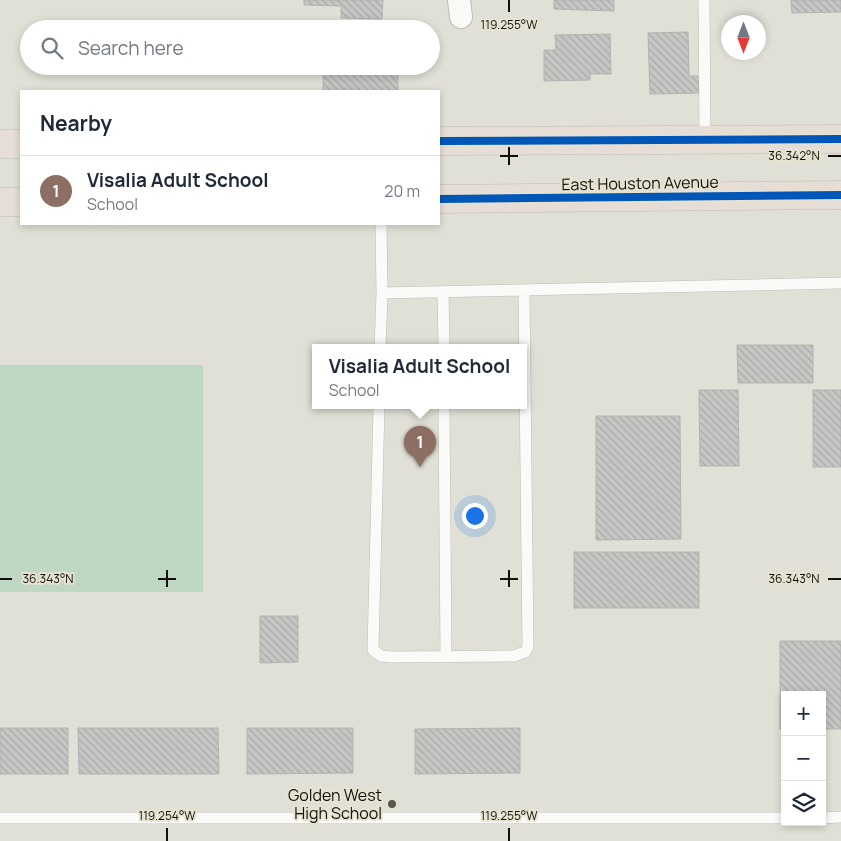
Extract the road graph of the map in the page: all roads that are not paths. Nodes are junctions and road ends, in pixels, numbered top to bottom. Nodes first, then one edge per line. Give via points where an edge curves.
1 (704, 0) edge
2 (841, 139) edge
3 (705, 140) junction
4 (440, 141) edge
5 (0, 144) edge
6 (20, 144) edge
7 (841, 195) edge
8 (440, 199) edge
9 (0, 202) edge
10 (20, 202) edge
11 (381, 225) edge
12 (841, 284) edge
13 (524, 291) junction
14 (382, 292) junction
15 (444, 292) junction
16 (380, 344) edge
17 (444, 344) edge
18 (525, 344) edge
19 (379, 409) edge
20 (444, 409) edge
21 (525, 409) edge
22 (446, 656) junction
23 (841, 817) edge
24 (0, 818) edge
25 (781, 818) edge
26 (826, 818) edge

1 - 3 lane
2 - 3 main road
3 - 4 main road
5 - 6 main road
7 - 8 main road, East Houston Avenue
9 - 10 main road
11 - 14 lane
12 - 13 lane
13 - 15 lane
13 - 18 lane
14 - 15 lane
14 - 16 lane
15 - 17 lane
19 - 22 lane via 373,650 381,656 392,657
20 - 22 lane
21 - 22 lane via 528,647 525,652 514,656
23 - 26 lane
24 - 25 lane

